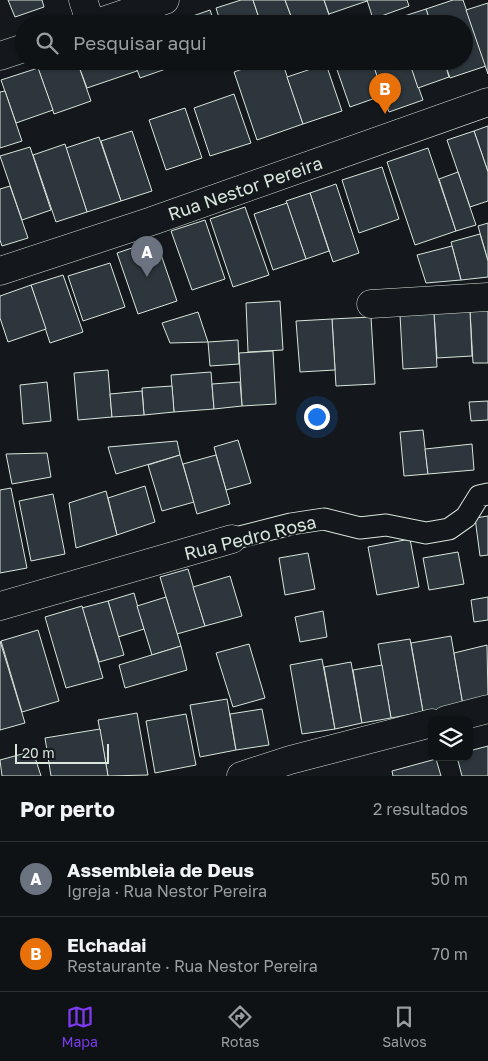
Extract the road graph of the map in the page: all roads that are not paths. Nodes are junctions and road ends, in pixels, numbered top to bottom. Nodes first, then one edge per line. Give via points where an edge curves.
1 (83, 0) edge
2 (165, 0) edge
3 (88, 15) edge
4 (121, 15) edge
5 (15, 51) edge
6 (0, 56) edge
7 (488, 102) edge
8 (0, 271) edge
9 (488, 297) edge
10 (371, 304) dead end
11 (488, 494) edge
12 (232, 539) joint
13 (0, 606) edge
14 (488, 709) edge
15 (461, 716) edge
16 (428, 724) edge
17 (241, 776) edge

1 - 3 street
2 - 4 street
5 - 6 street
7 - 8 street, Rua Nestor Pereira
9 - 10 street
11 - 12 street, Rua Pedro Rosa via 479,496 466,517 448,529 426,533 386,525 360,528 324,519
12 - 13 street, Rua Pedro Rosa
14 - 15 street
16 - 17 street

